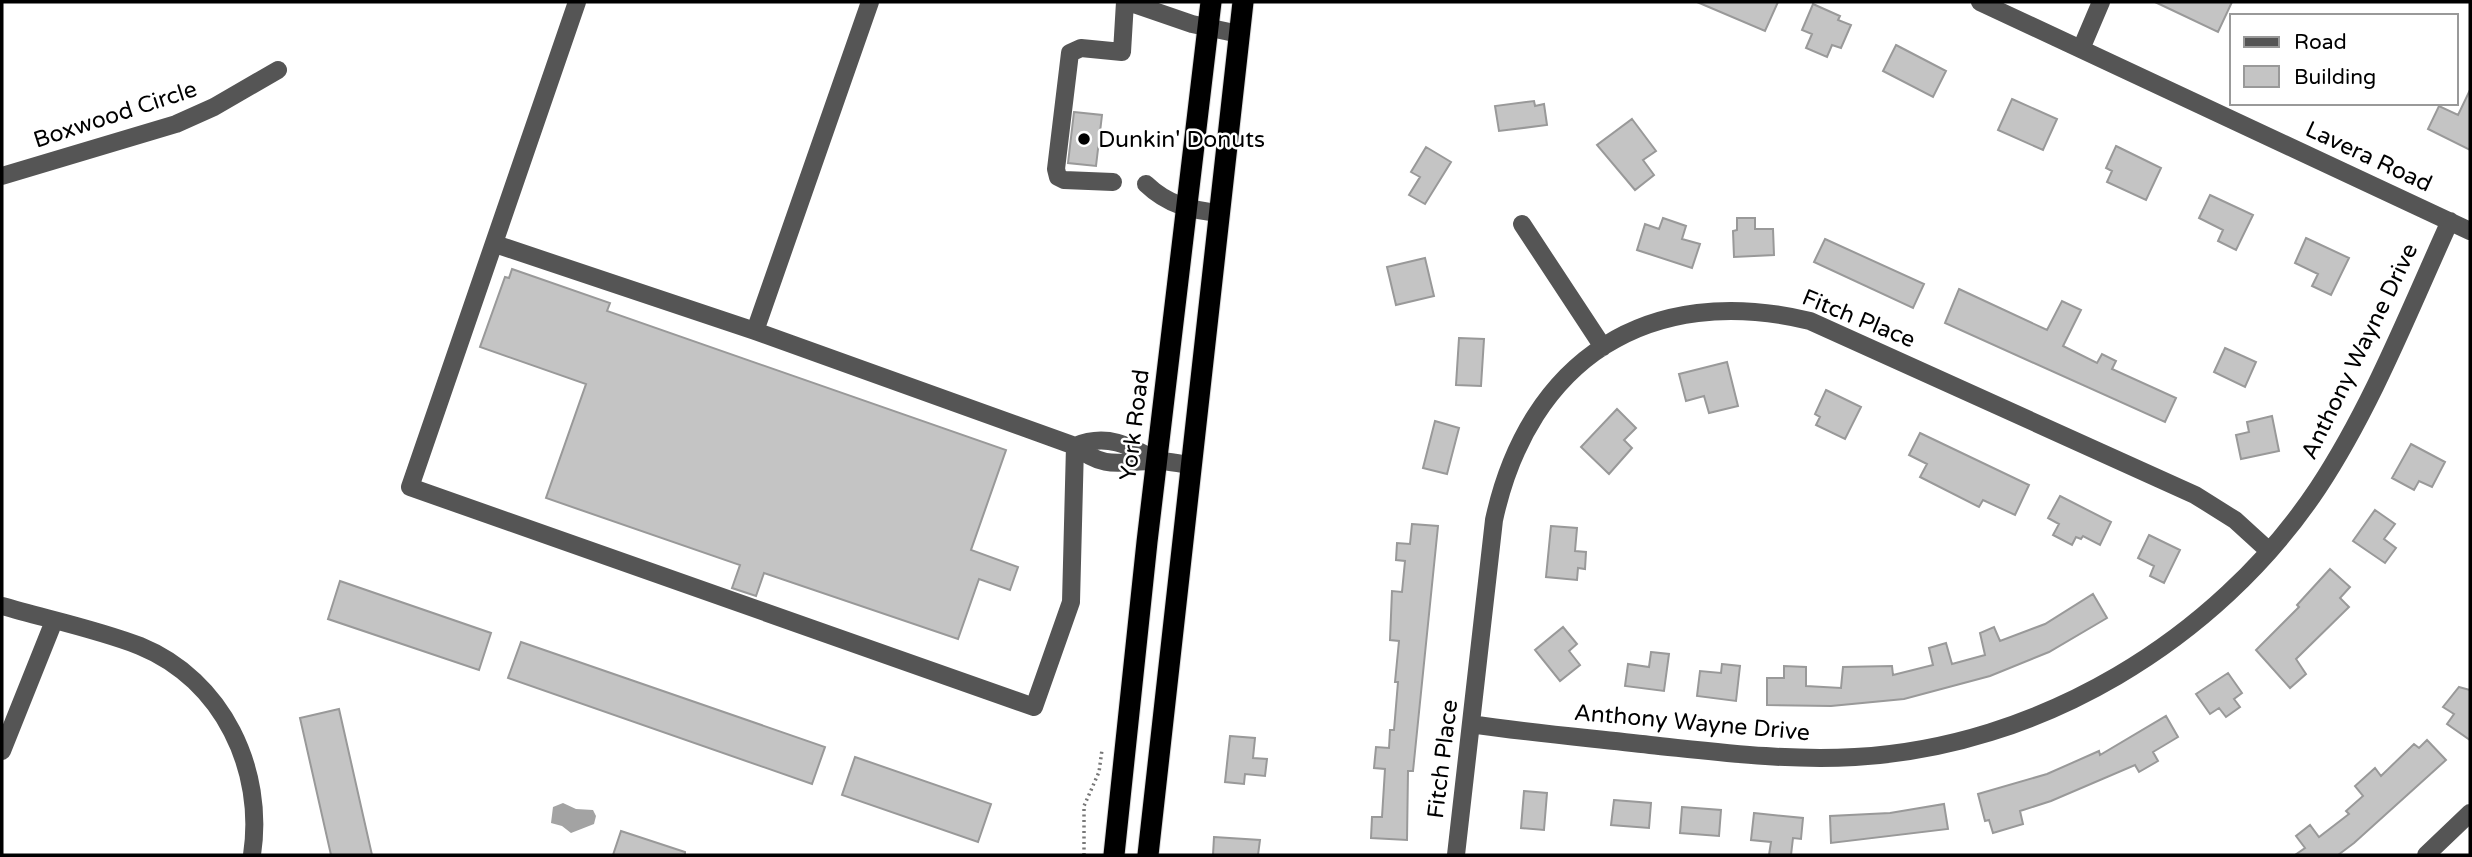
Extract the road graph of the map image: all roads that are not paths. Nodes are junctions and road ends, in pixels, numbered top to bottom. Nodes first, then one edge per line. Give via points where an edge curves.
1 (577, 2) edge
2 (870, 2) edge
3 (1126, 2) edge
4 (1211, 2) edge
5 (1243, 2) edge
6 (1980, 2) edge
7 (2101, 2) edge
8 (1208, 26) junction
9 (1239, 34) junction
10 (2081, 49) junction
11 (278, 70) dead end
12 (2, 176) edge
13 (1113, 182) dead end
14 (1146, 184) dead end
15 (1186, 210) junction
16 (1220, 213) junction
17 (2450, 221) junction
18 (1522, 224) dead end
19 (2470, 230) edge
20 (495, 244) junction
21 (755, 331) junction
22 (1603, 346) junction
23 (1075, 446) junction
24 (1157, 461) junction
25 (1191, 465) junction
26 (2269, 551) junction
27 (2, 606) edge
28 (54, 621) junction
29 (1471, 724) junction
30 (2, 751) edge
31 (2470, 813) edge
32 (252, 855) edge
33 (1114, 855) edge
34 (1148, 855) edge
35 (1456, 855) edge
36 (2426, 855) edge

1 - 20 street
2 - 21 street
3 - 8 street
3 - 13 street via 1122,52 1081,48 1070,53 1056,169 1064,180
4 - 8 highway, York Road
5 - 9 highway
6 - 10 street, Lavera Road
7 - 10 street
8 - 9 street
8 - 15 highway, York Road
9 - 16 highway
10 - 17 street, Lavera Road
11 - 12 street, Boxwood Circle via 176,124
14 - 15 street via 1159,197
15 - 16 street
15 - 24 highway, York Road
16 - 25 highway
17 - 19 street, Lavera Road
17 - 26 street, Anthony Wayne Drive via 2339,455
18 - 22 street
20 - 21 street
20 - 23 street via 410,487 1034,708 1071,602
21 - 23 street
22 - 26 street, Fitch Place via 1641,326 1706,310 1764,311 1810,321 2195,495 2235,520
22 - 29 street, Fitch Place via 1568,374 1545,401 1525,430 1502,482
23 - 24 street via 1088,457 1124,465
24 - 25 street
24 - 33 highway, York Road
25 - 34 highway
26 - 29 street, Anthony Wayne Drive via 2196,621 2121,674 2051,709 1959,740 1902,752 1792,759
27 - 28 street
28 - 30 street
28 - 32 street via 161,657 216,704 234,733 251,783 255,809
29 - 35 street, Fitch Place
31 - 36 street

